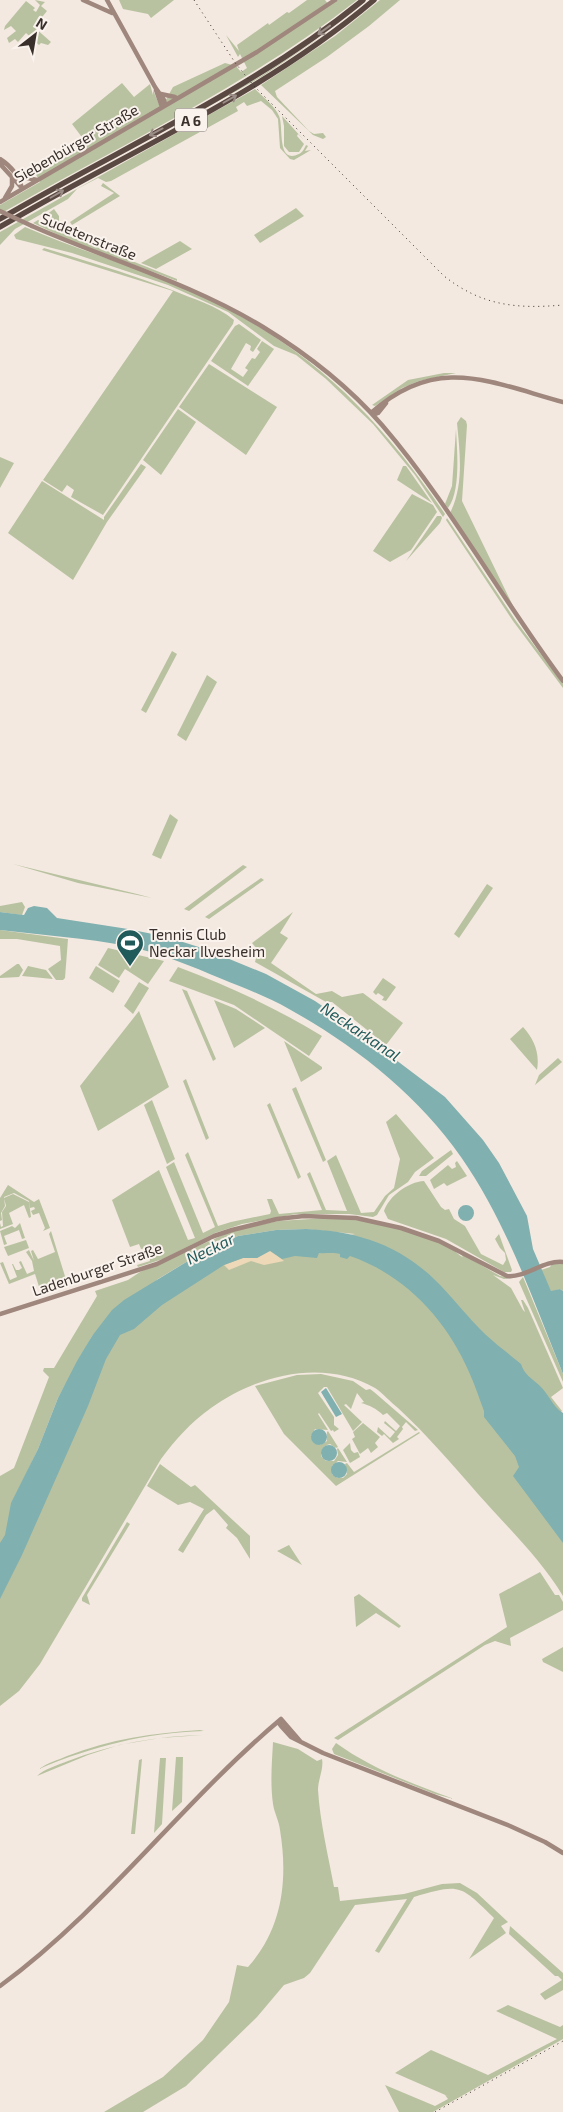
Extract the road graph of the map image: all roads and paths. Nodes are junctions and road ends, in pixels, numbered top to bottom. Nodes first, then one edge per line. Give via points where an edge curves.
1 (83, 0) edge
2 (107, 0) edge
3 (330, 0) edge
4 (335, 0) edge
5 (363, 0) edge
6 (374, 0) edge
7 (110, 11) junction
8 (313, 15) junction
9 (155, 87) junction
10 (196, 88) junction
11 (161, 94) junction
12 (175, 97) junction
13 (164, 106) junction
14 (0, 159) edge
15 (0, 164) edge
16 (15, 176) junction
17 (38, 180) junction
18 (22, 189) junction
19 (2, 201) edge
20 (0, 210) edge
21 (0, 219) edge
22 (0, 227) edge
23 (388, 400) junction
24 (563, 402) edge
25 (381, 410) junction
26 (372, 414) junction
27 (382, 424) junction
28 (563, 681) edge
29 (563, 1262) edge
30 (0, 1314) edge
31 (280, 1720) junction
32 (268, 1731) junction
33 (284, 1731) junction
34 (300, 1741) junction
35 (563, 1853) edge
36 (0, 1986) edge

1 - 7 main road
2 - 7 main road
3 - 8 main road, Siebenbürger Straße
4 - 8 main road, Siebenbürger Straße
5 -> 21 highway, A 6 via 303,45 247,81
22 -> 6 highway, A 6 via 261,81 319,43
7 - 9 main road
8 - 10 main road, Siebenbürger Straße
9 - 11 main road
9 - 13 main road
10 - 12 main road, Siebenbürger Straße
10 - 13 main road, Siebenbürger Straße
11 - 12 main road
11 - 13 main road
12 - 13 main road, Siebenbürger Straße
13 - 17 main road, Siebenbürger Straße
14 - 16 main road via 11,167
15 - 16 main road
16 - 17 main road
16 - 18 main road
16 - 19 main road
17 - 18 main road, Siebenbürger Straße
18 - 19 main road, Siebenbürger Straße
20 - 26 main road, Sudetenstraße, bridge via 236,311 283,340 336,380
23 - 24 main road via 425,381 456,376
23 - 25 main road
23 - 26 main road
25 - 26 main road
25 - 27 main road
26 - 27 main road, Sudetenstraße
27 - 28 main road, Sudetenstraße
29 - 30 main road, Ladenburger Straße via 514,1276 502,1275 439,1241 401,1228 356,1218 304,1216 232,1230 157,1264
31 - 32 main road
31 - 33 main road
31 - 34 main road
32 - 33 main road
32 - 36 main road via 208,1785 76,1923
33 - 34 main road
34 - 35 main road via 510,1826

